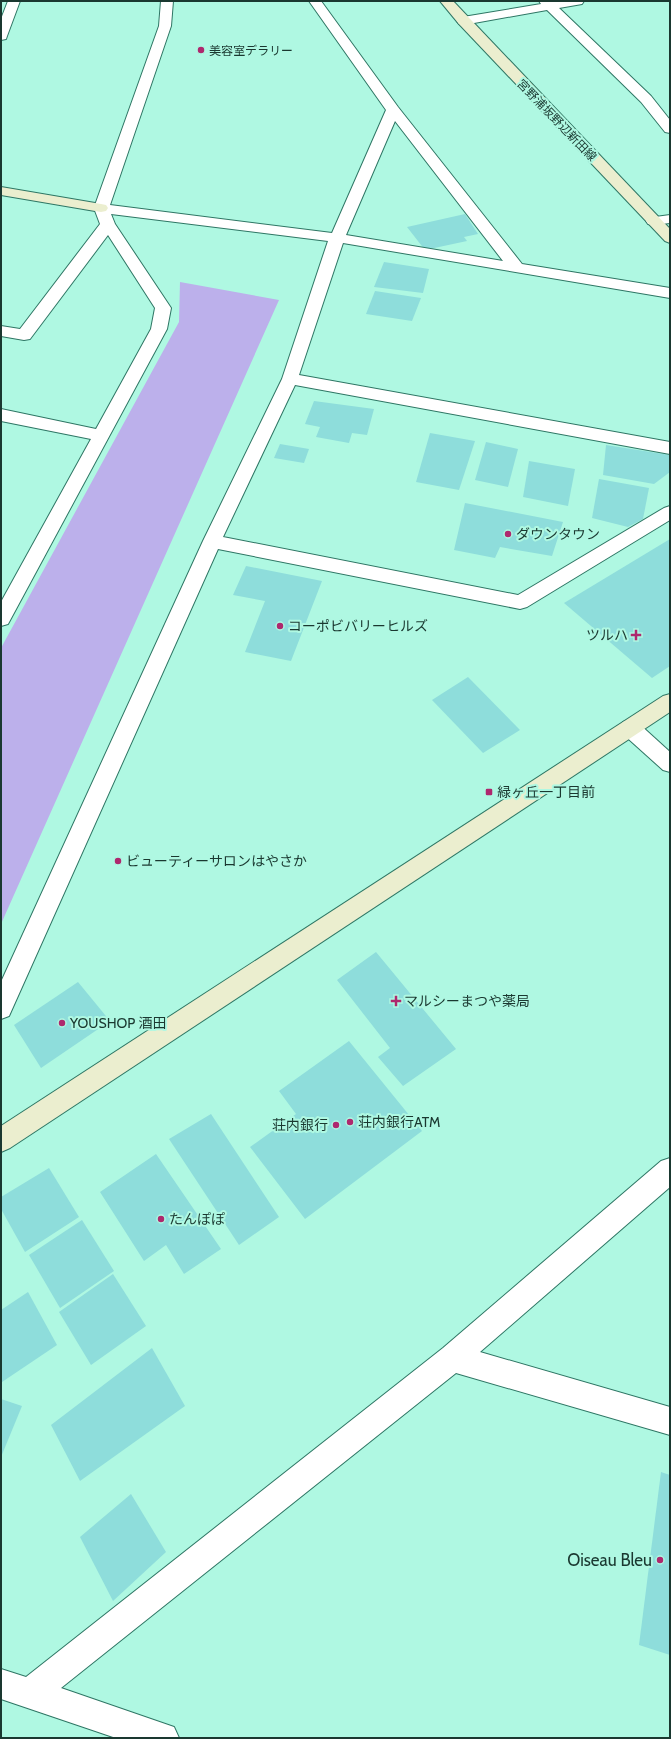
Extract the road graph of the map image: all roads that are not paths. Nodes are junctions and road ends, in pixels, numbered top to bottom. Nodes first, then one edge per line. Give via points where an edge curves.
1 (14, 1) edge
2 (167, 1) edge
3 (315, 1) edge
4 (446, 1) edge
5 (578, 1) edge
6 (547, 3) edge
7 (462, 21) junction
8 (1, 36) edge
9 (393, 110) junction
10 (670, 129) edge
11 (1, 191) edge
12 (102, 208) junction
13 (670, 220) edge
14 (653, 221) junction
15 (108, 224) junction
16 (337, 238) junction
17 (670, 238) edge
18 (517, 268) junction
19 (670, 293) edge
20 (1, 331) edge
21 (290, 379) junction
22 (1, 415) edge
23 (100, 435) junction
24 (670, 448) edge
25 (670, 512) edge
26 (212, 541) junction
27 (9, 589) edge
28 (1, 619) edge
29 (670, 702) edge
30 (630, 728) junction
31 (670, 764) edge
32 (1, 1008) edge
33 (1, 1140) edge
34 (670, 1170) edge
35 (453, 1358) junction
36 (670, 1421) edge
37 (1, 1684) edge
38 (29, 1694) junction
39 (162, 1738) edge

1 - 8 street
2 - 12 street via 165,26
3 - 9 street
4 - 7 street, 宮野浦坂野辺新田線
5 - 6 street
6 - 7 street
6 - 10 street via 646,99
7 - 14 street, 宮野浦坂野辺新田線
9 - 16 street
9 - 18 street
11 - 12 street
12 - 15 street
12 - 16 street
13 - 14 street
14 - 17 street, 宮野浦坂野辺新田線
15 - 20 street via 24,335
15 - 23 street via 163,308 159,330
16 - 18 street
16 - 21 street
18 - 19 street
21 - 24 street
21 - 26 street
22 - 23 street
23 - 27 street
25 - 26 street via 520,602
26 - 32 street
27 - 28 street
29 - 30 street
30 - 31 street
30 - 33 street
34 - 35 street
35 - 36 street
35 - 38 street
37 - 38 street
38 - 39 street

